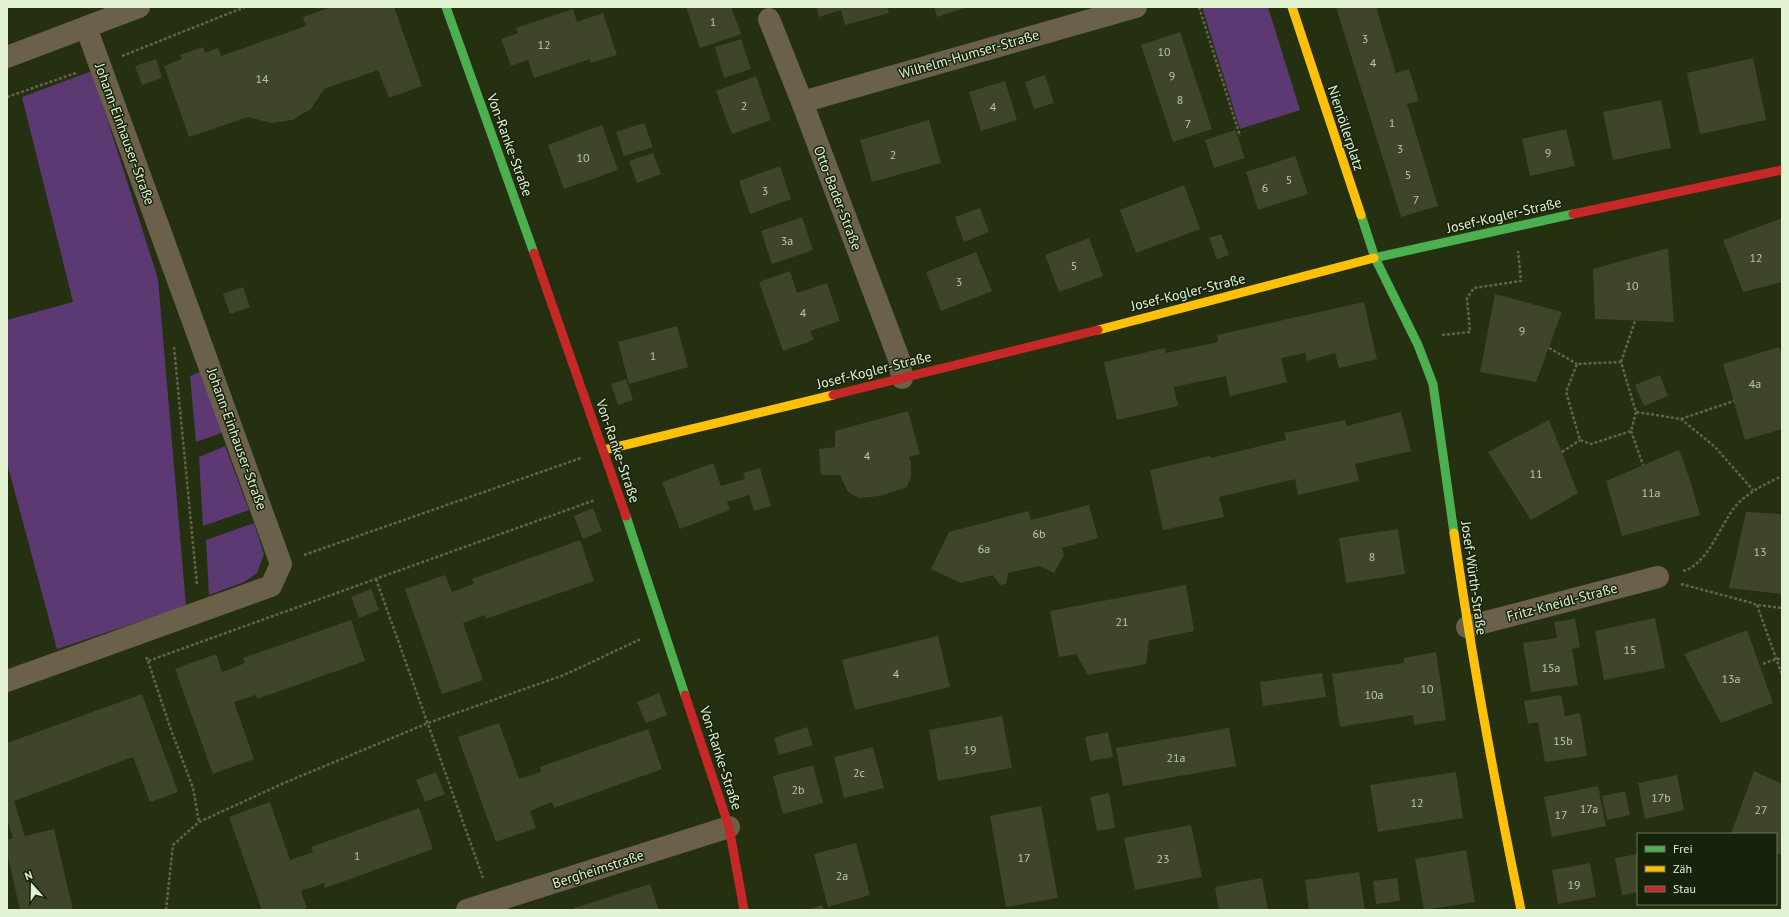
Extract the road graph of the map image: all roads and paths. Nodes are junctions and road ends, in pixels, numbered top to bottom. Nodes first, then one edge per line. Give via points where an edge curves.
1 (139, 7) edge
2 (245, 7) edge
3 (446, 7) edge
4 (1136, 7) edge
5 (1199, 7) edge
6 (1292, 7) edge
7 (769, 19) dead end
8 (86, 27) junction
9 (7, 57) edge
10 (100, 65) junction
11 (7, 97) edge
12 (802, 102) junction
13 (1240, 136) dead end
14 (1782, 170) edge
15 (1514, 226) junction
16 (1375, 258) junction
17 (1636, 321) dead end
18 (173, 344) dead end
19 (1418, 345) junction
20 (1549, 348) dead end
21 (1622, 362) junction
22 (1577, 364) junction
23 (902, 378) junction
24 (1734, 401) dead end
25 (1636, 412) junction
26 (1680, 419) junction
27 (1631, 430) junction
28 (1580, 440) junction
29 (604, 450) junction
30 (1562, 452) dead end
31 (1643, 465) dead end
32 (1782, 476) edge
33 (1752, 490) junction
34 (618, 492) junction
35 (281, 564) junction
36 (1658, 577) junction
37 (376, 579) junction
38 (1757, 605) junction
39 (1782, 608) edge
40 (200, 612) junction
41 (1467, 627) junction
42 (663, 629) junction
43 (134, 636) junction
44 (1776, 659) junction
45 (1782, 659) edge
46 (148, 661) junction
47 (1763, 664) dead end
48 (1782, 675) edge
49 (7, 681) edge
50 (428, 723) junction
51 (199, 822) junction
52 (729, 827) junction
53 (492, 902) junction
54 (166, 910) edge
55 (467, 910) edge
56 (744, 910) edge
57 (1521, 910) edge

1 - 8 street
2 - 10 path
3 - 29 street, Von-Ranke-Straße
4 - 12 street, Wilhelm-Humser-Straße
5 - 13 path
6 - 16 street, Niemöllerplatz
7 - 12 street, Otto-Bader-Straße
8 - 9 street
8 - 10 street, Johann-Einhauser-Straße
10 - 11 path
10 - 35 street, Johann-Einhauser-Straße
12 - 23 street, Otto-Bader-Straße via 898,359
14 - 15 street, Josef-Kogler-Straße
15 - 16 street, Josef-Kogler-Straße
15 - 19 path via 1521,281 1474,288 1467,298 1470,332 1437,335
16 - 19 street, Josef-Würth-Straße
16 - 23 street, Josef-Kogler-Straße via 1046,344
17 - 21 path
18 - 40 path
19 - 41 street, Josef-Würth-Straße via 1432,384
20 - 22 path
21 - 22 path
21 - 25 path
22 - 28 path via 1566,392
23 - 29 street, Josef-Kogler-Straße
24 - 26 path
25 - 26 path
25 - 27 path
26 - 33 path via 1715,447
27 - 28 path via 1591,444
27 - 31 path
28 - 30 path
29 - 34 street, Von-Ranke-Straße
29 - 35 path
32 - 33 path
33 - 36 path via 1734,508 1710,547 1689,569
34 - 37 path
34 - 42 street, Von-Ranke-Straße
35 - 40 street via 271,586
36 - 38 path
36 - 41 street, Fritz-Kneidl-Straße
37 - 46 path
37 - 50 path
38 - 39 path
38 - 44 path
40 - 43 street
41 - 57 street, Josef-Würth-Straße via 1498,801
42 - 50 path via 564,675
42 - 52 street, Von-Ranke-Straße
43 - 46 path
43 - 49 street
44 - 45 path
44 - 47 path
44 - 48 path
46 - 51 path via 193,788
50 - 51 path via 284,783
50 - 53 path
51 - 54 path via 173,845
52 - 53 street, Bergheimstraße
52 - 56 street, Von-Ranke-Straße
53 - 55 street, Bergheimstraße

